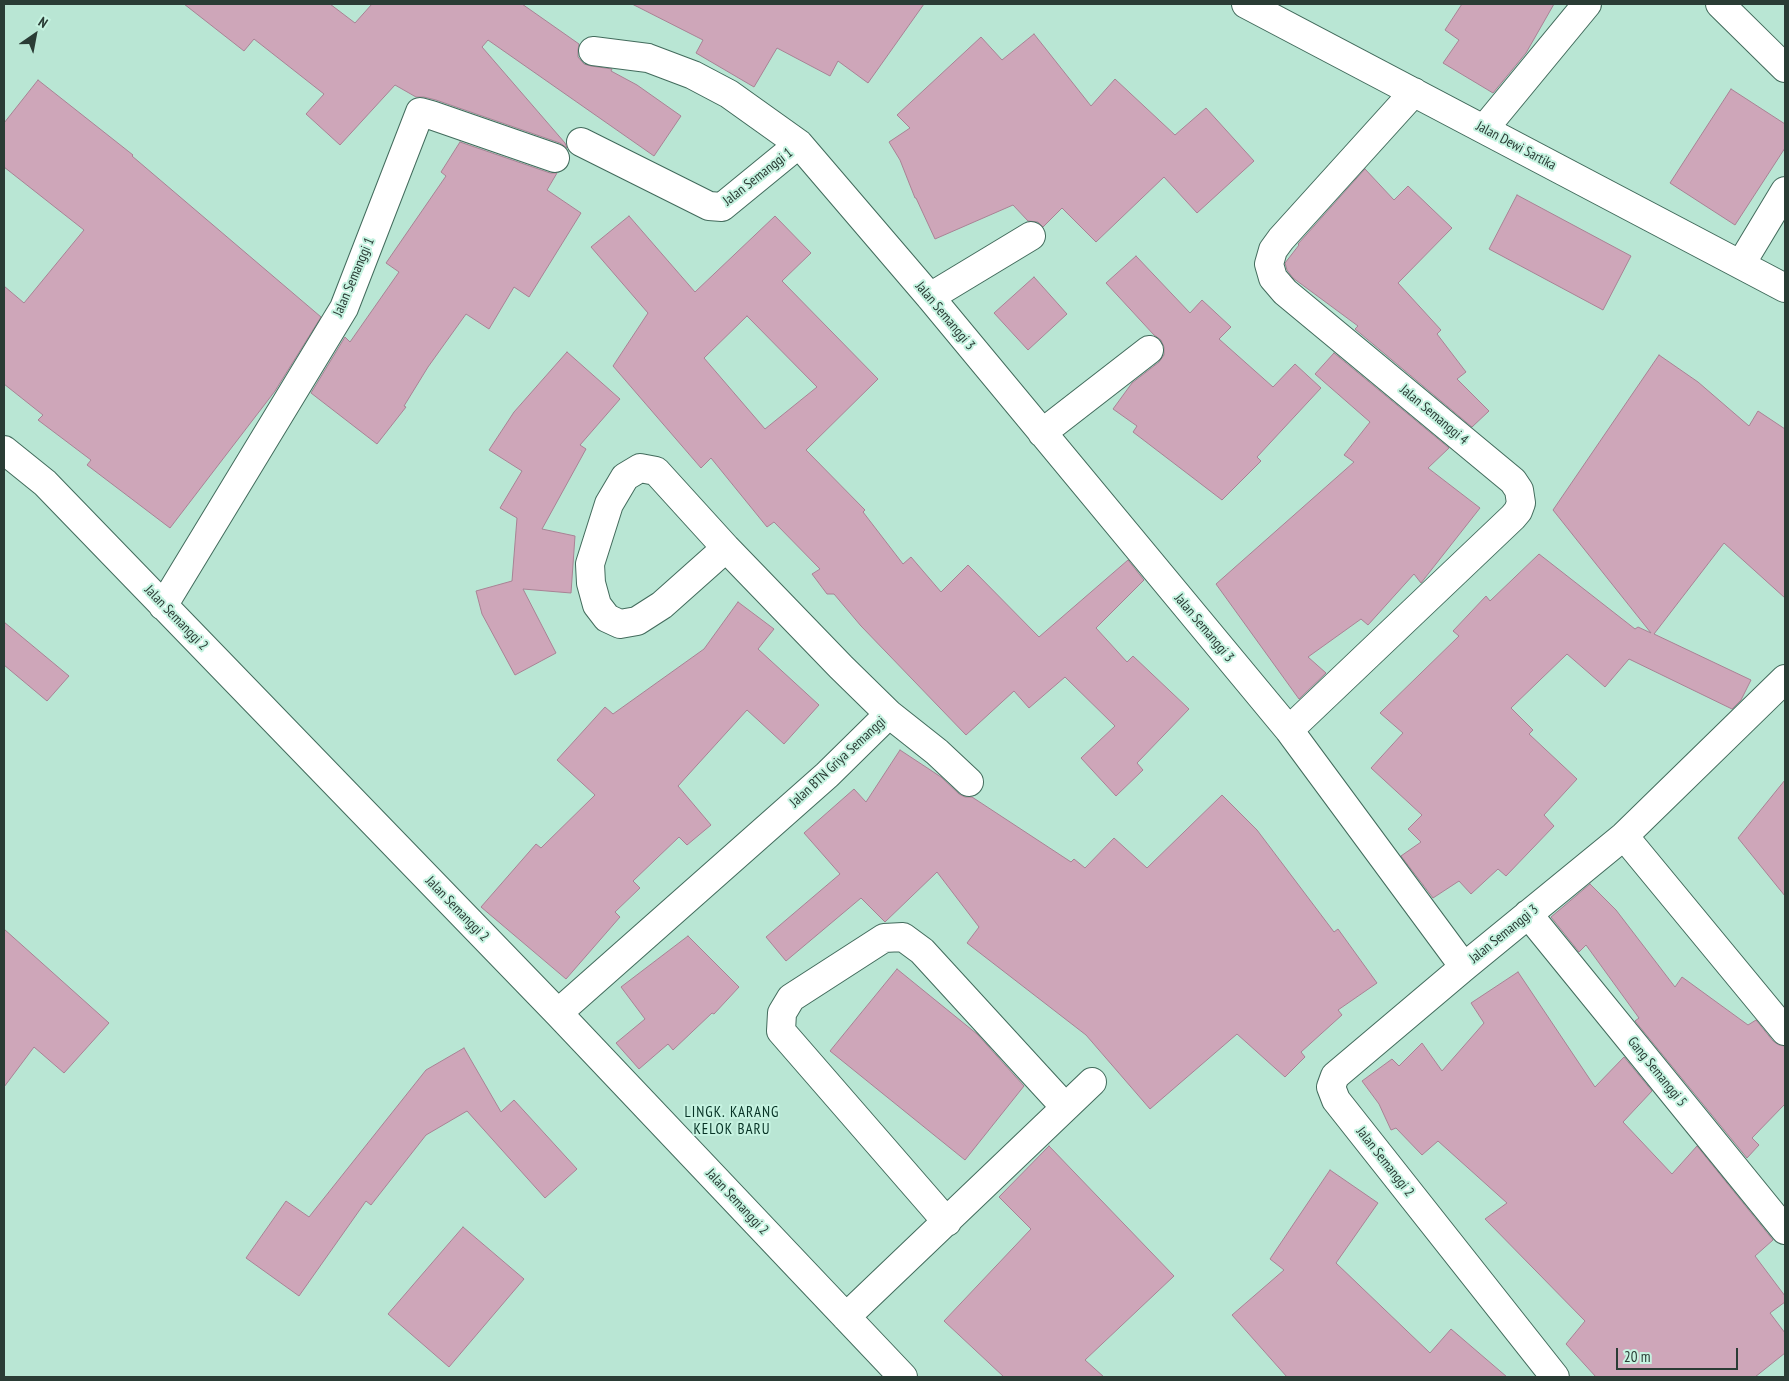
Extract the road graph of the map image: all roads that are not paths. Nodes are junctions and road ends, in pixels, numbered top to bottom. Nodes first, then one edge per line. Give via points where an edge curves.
1 (1246, 4) edge
2 (1587, 4) edge
3 (1720, 4) edge
4 (593, 51) dead end
5 (1785, 68) edge
6 (1414, 92) junction
7 (1484, 129) junction
8 (581, 142) dead end
9 (799, 144) junction
10 (555, 158) dead end
11 (1785, 191) edge
12 (1031, 236) dead end
13 (1741, 264) junction
14 (1785, 288) edge
15 (930, 297) junction
16 (1150, 350) dead end
17 (1042, 433) junction
18 (4, 450) edge
19 (726, 548) junction
20 (163, 606) junction
21 (1785, 679) edge
22 (889, 714) junction
23 (1289, 730) junction
24 (969, 782) dead end
25 (1624, 836) junction
26 (1528, 914) junction
27 (1464, 967) junction
28 (558, 1013) junction
29 (1785, 1031) edge
30 (1092, 1082) dead end
31 (1065, 1107) junction
32 (947, 1222) junction
33 (1785, 1230) edge
34 (846, 1318) junction
35 (903, 1377) edge
36 (1556, 1377) edge

1 - 6 street, Jalan Dewi Sartika
2 - 7 street
3 - 5 street
4 - 9 street, Jalan Semanggi 3 via 648,58 693,75 729,94
6 - 7 street, Jalan Dewi Sartika
6 - 23 street, Jalan Semanggi 4 via 1281,239 1269,264 1272,278 1513,481 1519,490 1521,503 1513,517
7 - 13 street, Jalan Dewi Sartika
8 - 9 street, Jalan Semanggi 1 via 709,206 722,207
9 - 15 street, Jalan Semanggi 3
10 - 20 street, Jalan Semanggi 1 via 420,112 344,308
11 - 13 street
12 - 15 street
13 - 14 street, Jalan Dewi Sartika
15 - 17 street, Jalan Semanggi 3
16 - 17 street
17 - 23 street, Jalan Semanggi 3
18 - 20 street, Jalan Semanggi 2 via 45,484
19 - 19 street, Jalan BTN Griya Semanggi via 656,471 640,468 625,478 609,504 590,564 597,605 607,618 620,624 637,621 662,605
19 - 22 street, Jalan BTN Griya Semanggi
20 - 28 street, Jalan Semanggi 2
21 - 25 street, Jalan Semanggi 3
22 - 24 street
22 - 28 street, Jalan BTN Griya Semanggi via 827,775
23 - 27 street, Jalan Semanggi 3
25 - 26 street, Jalan Semanggi 3
25 - 29 street
26 - 27 street, Jalan Semanggi 3
26 - 33 street, Gang Semanggi 5
27 - 36 street, Jalan Semanggi 2 via 1335,1076 1331,1087 1336,1100
28 - 34 street, Jalan Semanggi 2
30 - 31 street
31 - 32 street
31 - 32 street via 922,951 903,937 884,938 791,998 782,1013 782,1031
32 - 34 street
34 - 35 street, Jalan Semanggi 2

